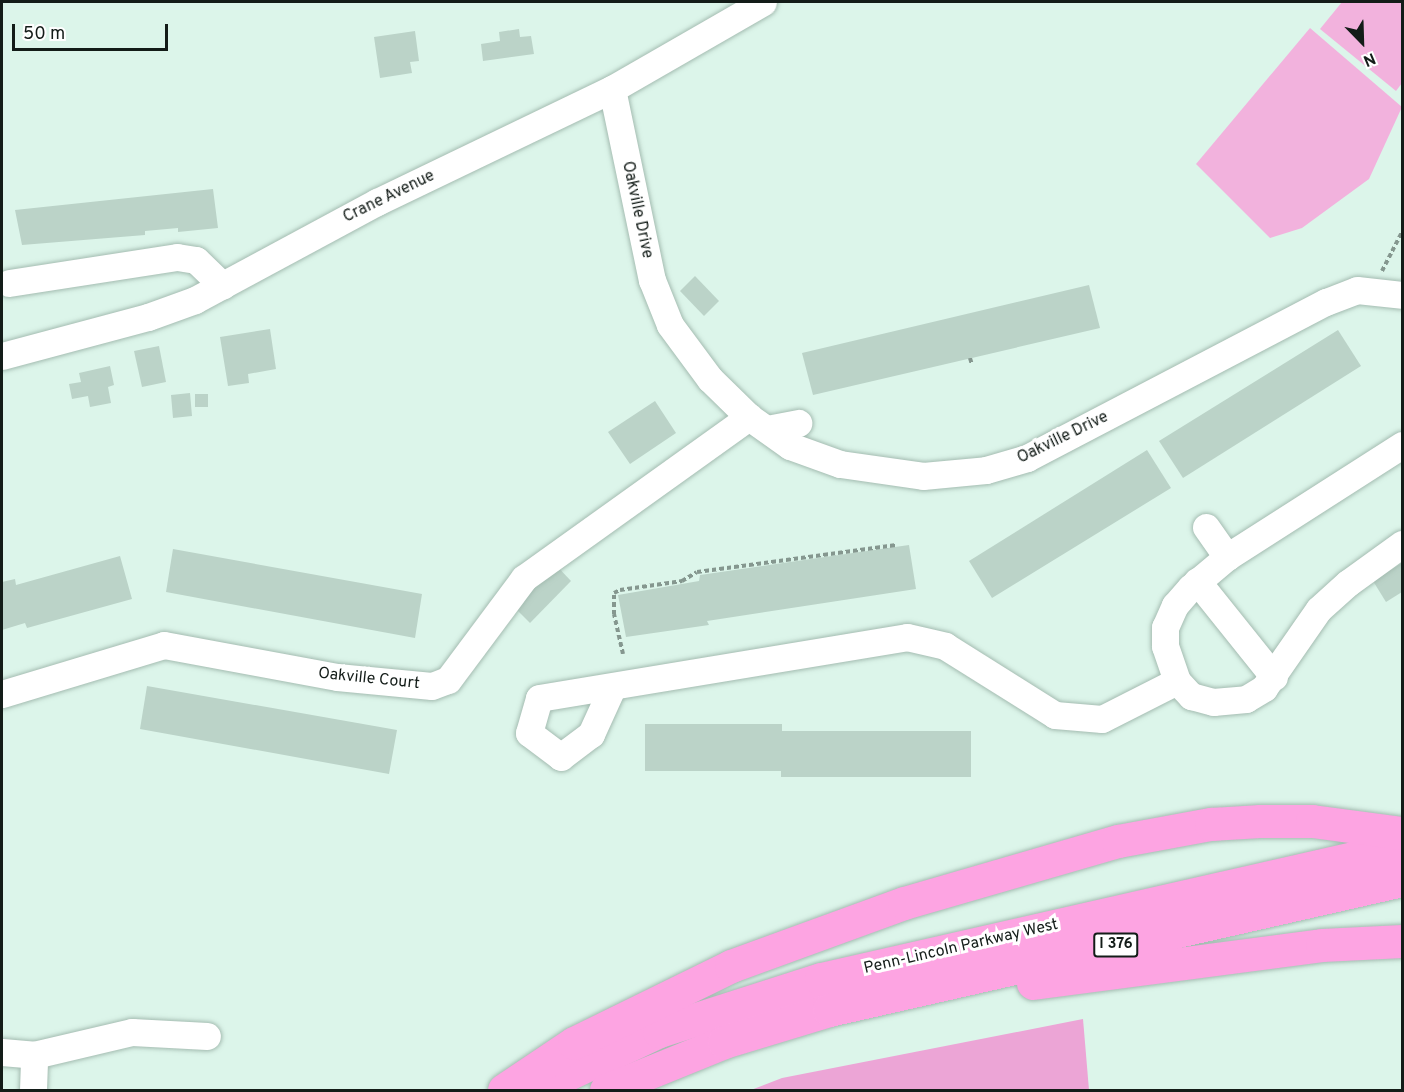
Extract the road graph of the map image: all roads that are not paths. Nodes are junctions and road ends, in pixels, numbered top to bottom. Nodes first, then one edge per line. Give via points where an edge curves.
1 (763, 2) edge
2 (612, 89) junction
3 (9, 283) dead end
4 (223, 286) junction
5 (1402, 295) edge
6 (2, 356) edge
7 (758, 423) junction
8 (798, 423) dead end
9 (1402, 445) edge
10 (1206, 527) dead end
11 (1402, 544) edge
12 (1227, 557) junction
13 (1197, 581) junction
14 (1274, 677) junction
15 (1177, 681) junction
16 (612, 688) dead end
17 (2, 694) edge
18 (1402, 833) edge
19 (1402, 847) edge
20 (1402, 880) edge
21 (1402, 941) edge
22 (829, 1010) junction
23 (207, 1036) dead end
24 (2, 1052) edge
25 (34, 1055) junction
26 (33, 1090) edge
27 (504, 1090) edge
28 (533, 1090) edge
29 (606, 1090) edge

1 - 2 street, Crane Avenue
2 - 4 street, Crane Avenue via 377,202
2 - 7 street, Oakville Drive via 652,280 670,325 710,380
3 - 4 street via 177,257 196,260
4 - 6 street, Crane Avenue via 148,317
5 - 7 street, Oakville Drive via 1357,290 1326,302 1037,453 986,470 923,476 840,464 790,446
7 - 8 street
7 - 17 street, Oakville Court via 524,578 448,680 432,686 337,677 234,661 164,645
9 - 12 street
10 - 12 street
11 - 14 street via 1319,609
12 - 13 street
13 - 14 street
13 - 15 street via 1175,604 1165,627 1165,646
14 - 15 street via 1246,699 1229,703 1191,696
15 - 16 street via 1102,719 1055,715 993,666 945,646 907,637
18 - 27 highway via 1369,827 1260,821 1165,831 904,903 792,942 676,990 574,1043
19 - 28 highway, Penn-Lincoln Parkway West / I 376 via 821,979 659,1031
20 - 22 highway, Penn-Lincoln Parkway West / I 376
21 - 22 highway via 1322,945
22 - 29 highway, Penn-Lincoln Parkway West / I 376 via 692,1053
23 - 25 street via 132,1032
24 - 25 street
25 - 26 street

